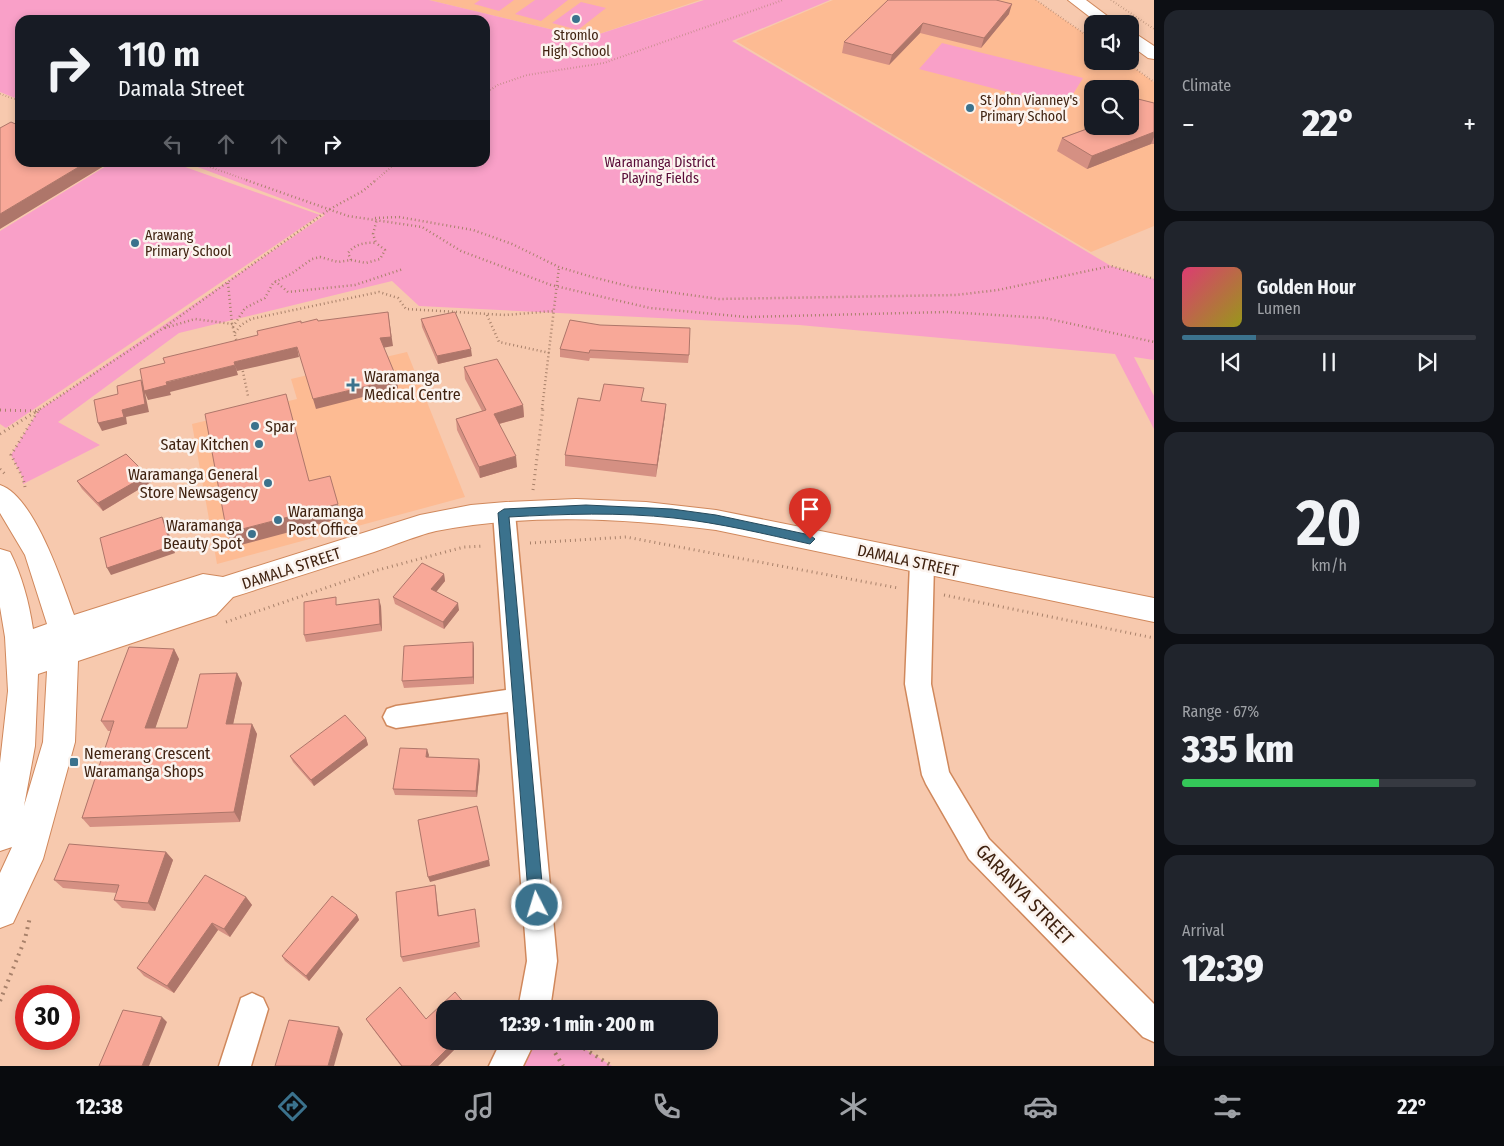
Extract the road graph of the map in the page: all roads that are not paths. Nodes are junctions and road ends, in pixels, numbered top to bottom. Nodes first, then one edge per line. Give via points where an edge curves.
1 (1076, 0) edge
2 (1097, 15) edge
3 (1139, 43) edge
4 (1154, 54) edge
5 (14, 494) edge
6 (504, 513) junction
7 (0, 560) edge
8 (922, 562) junction
9 (1154, 610) edge
10 (63, 641) junction
11 (22, 656) junction
12 (520, 699) junction
13 (396, 717) dead end
14 (0, 835) edge
15 (0, 910) edge
16 (536, 1000) edge
17 (252, 1009) dead end
18 (1154, 1026) edge
19 (514, 1050) edge
20 (236, 1066) edge
21 (505, 1066) edge

1 - 2 street
3 - 4 street
5 - 10 street via 8,503 38,553
6 - 8 street, DAMALA STREET via 586,509 681,515
6 - 10 street, DAMALA STREET via 435,521 224,589 206,607
6 - 12 street
7 - 11 street via 16,606
8 - 9 street, DAMALA STREET
8 - 18 street, GARANYA STREET via 918,684 936,775 979,850
10 - 11 street, DAMALA STREET
10 - 15 street via 59,742 26,859
11 - 14 street via 21,717 15,771
12 - 13 street
12 - 16 street via 542,961
17 - 20 street
19 - 21 street

